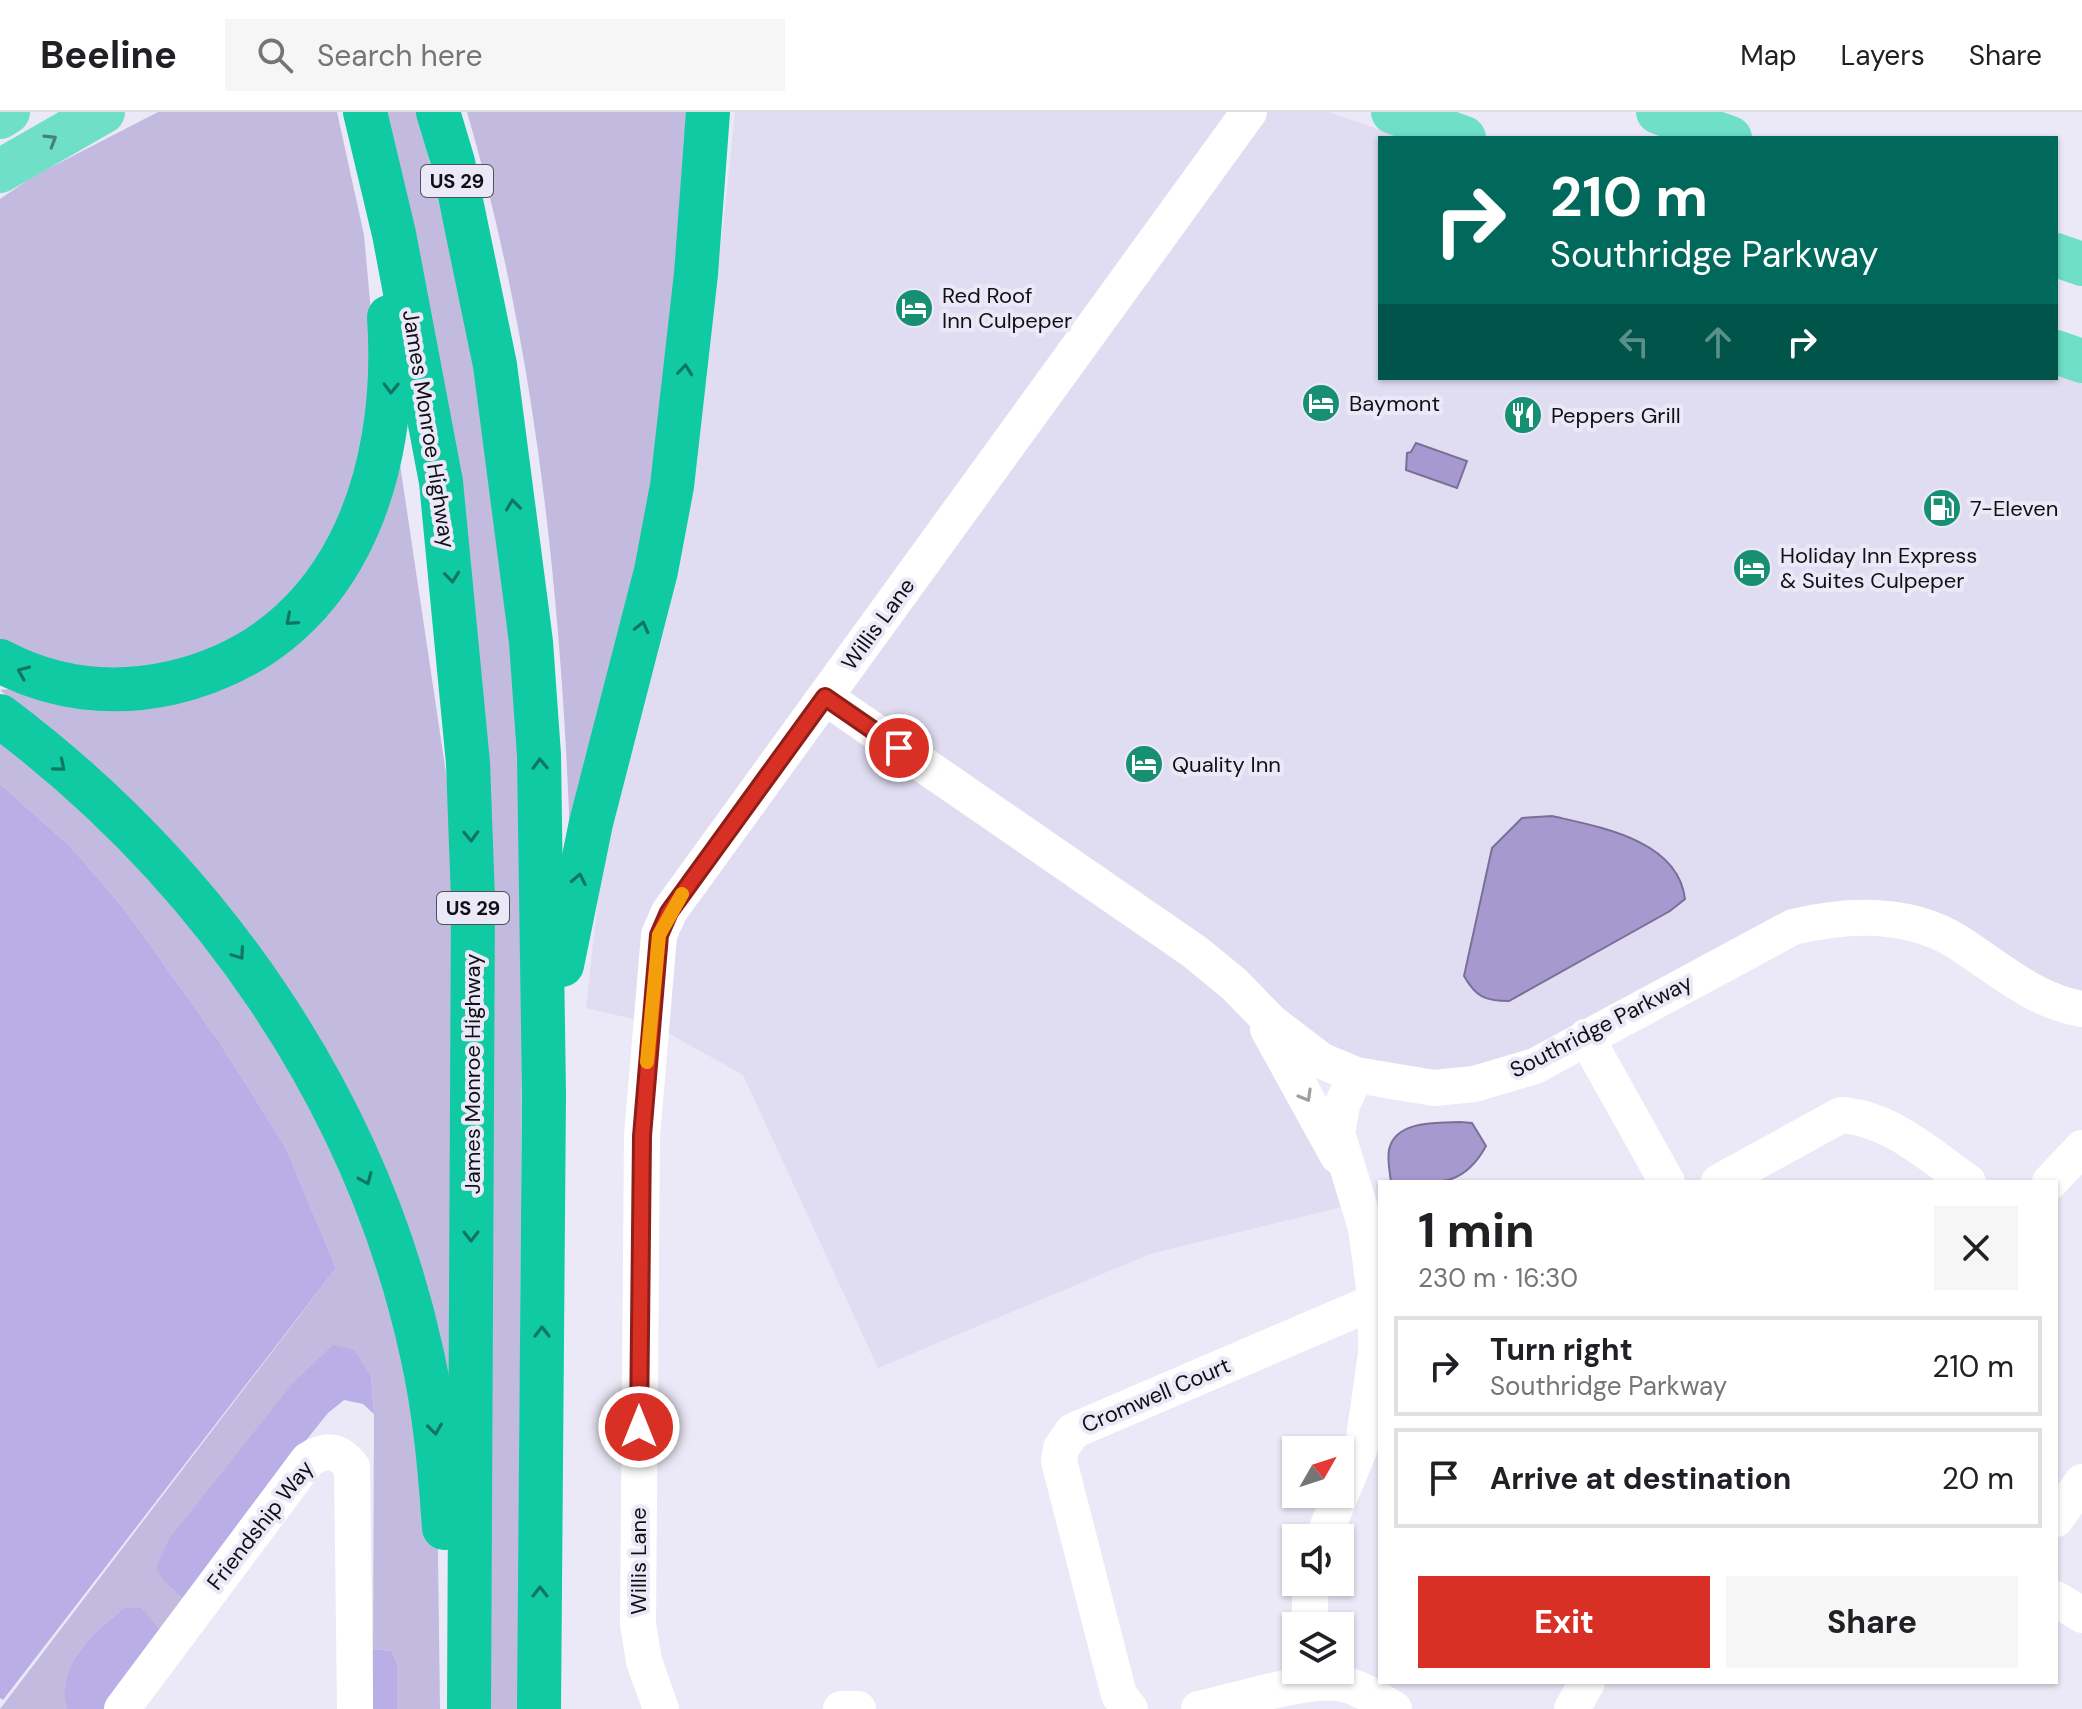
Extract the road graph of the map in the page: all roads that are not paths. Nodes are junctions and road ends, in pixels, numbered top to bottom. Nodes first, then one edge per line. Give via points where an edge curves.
1 (8, 112) edge
2 (103, 112) edge
3 (438, 112) edge
4 (708, 112) edge
5 (1249, 112) edge
6 (1393, 112) edge
7 (1658, 112) edge
8 (365, 114) edge
9 (0, 117) edge
10 (1459, 136) edge
11 (1724, 136) edge
12 (0, 171) edge
13 (2058, 256) edge
14 (2082, 264) edge
15 (2058, 353) edge
16 (2082, 361) edge
17 (0, 661) edge
18 (825, 697) junction
19 (0, 716) edge
20 (1253, 1004) junction
21 (2082, 1009) edge
22 (1586, 1037) junction
23 (1356, 1075) junction
24 (544, 1094) junction
25 (2082, 1148) edge
26 (1666, 1180) edge
27 (1723, 1180) edge
28 (1965, 1180) edge
29 (2052, 1180) edge
30 (1352, 1183) junction
31 (1376, 1301) junction
32 (2082, 1482) edge
33 (2058, 1516) edge
34 (1329, 1524) edge
35 (2058, 1600) edge
36 (2082, 1615) edge
37 (1586, 1684) edge
38 (1320, 1687) edge
39 (122, 1709) edge
40 (355, 1709) edge
41 (459, 1709) edge
42 (469, 1709) edge
43 (539, 1709) edge
44 (661, 1709) edge
45 (841, 1709) edge
46 (858, 1709) edge
47 (1130, 1709) edge
48 (1199, 1709) edge
49 (1394, 1709) edge
50 (1572, 1709) edge

1 - 9 main road
12 -> 2 main road
24 -> 3 highway, US 29 via 542,845 531,642 495,365
24 -> 4 highway via 567,935 672,486
5 - 18 street, Willis Lane
6 - 10 main road
7 - 11 main road
8 -> 17 highway via 386,267 391,399 361,525 320,594 234,660 193,678 149,688 60,685
8 -> 42 highway, James Monroe Highway / US 29 via 441,482 468,763 473,899
13 - 14 main road
15 - 16 main road
18 - 20 street, Southridge Parkway via 1195,952
18 - 44 street, Willis Lane via 669,912 654,959 642,1136 638,1624
19 -> 41 highway via 140,838 225,935 313,1066 348,1135 403,1279 422,1353 436,1429
20 - 23 street, Southridge Parkway via 1297,1044
20 -> 30 street
21 - 22 street, Southridge Parkway via 2052,1001 1928,928 1858,916 1793,927
22 - 23 street, Southridge Parkway via 1535,1066 1474,1084 1434,1088
22 - 26 street
23 - 30 street via 1337,1133
43 -> 24 highway, US 29
25 - 29 street
27 - 28 street via 1841,1115 1884,1124
30 - 31 street via 1366,1228
31 - 34 street via 1376,1354 1364,1438
31 - 47 street, Cromwell Court via 1073,1431 1064,1440 1059,1461 1119,1695
32 - 33 street
35 - 36 street
37 - 50 street
38 - 48 street
38 - 49 street via 1340,1683
39 - 40 street, Friendship Way via 308,1460 332,1451 352,1467
45 - 46 street

